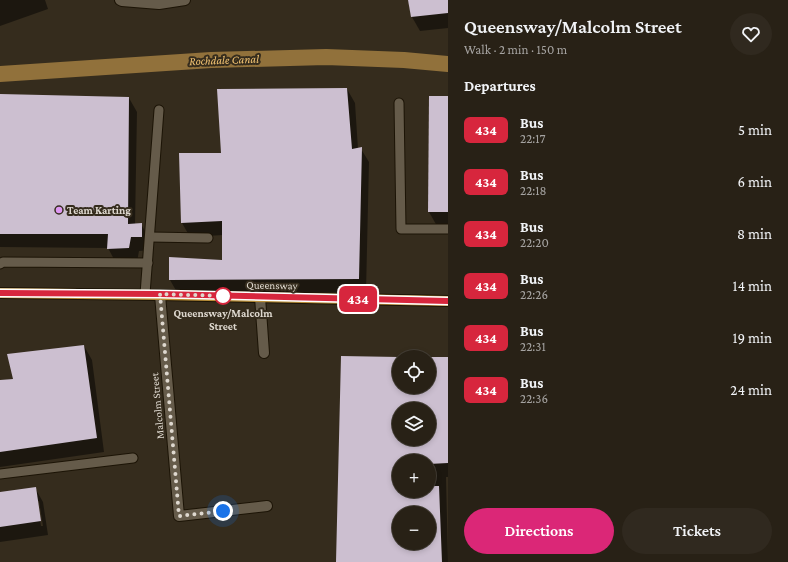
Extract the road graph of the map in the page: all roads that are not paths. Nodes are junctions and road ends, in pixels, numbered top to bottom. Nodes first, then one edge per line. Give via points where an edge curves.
1 (120, 0) edge
2 (185, 0) edge
3 (399, 103) dead end
4 (160, 110) dead end
5 (448, 230) edge
6 (150, 237) junction
7 (208, 238) dead end
8 (148, 263) junction
9 (0, 264) edge
10 (0, 293) edge
11 (145, 294) junction
12 (160, 294) junction
13 (260, 297) junction
14 (448, 301) edge
15 (264, 353) dead end
16 (133, 458) dead end
17 (0, 474) edge
18 (267, 506) dead end

1 - 2 street via 159,4
3 - 5 lane via 401,229
4 - 6 lane
6 - 7 lane
6 - 8 lane
8 - 9 lane
8 - 11 lane
10 - 11 main road, Queensway
11 - 12 main road, Queensway
12 - 13 main road, Queensway
12 - 18 street, Malcolm Street via 179,516
13 - 14 main road, Queensway
13 - 15 street
16 - 17 lane

